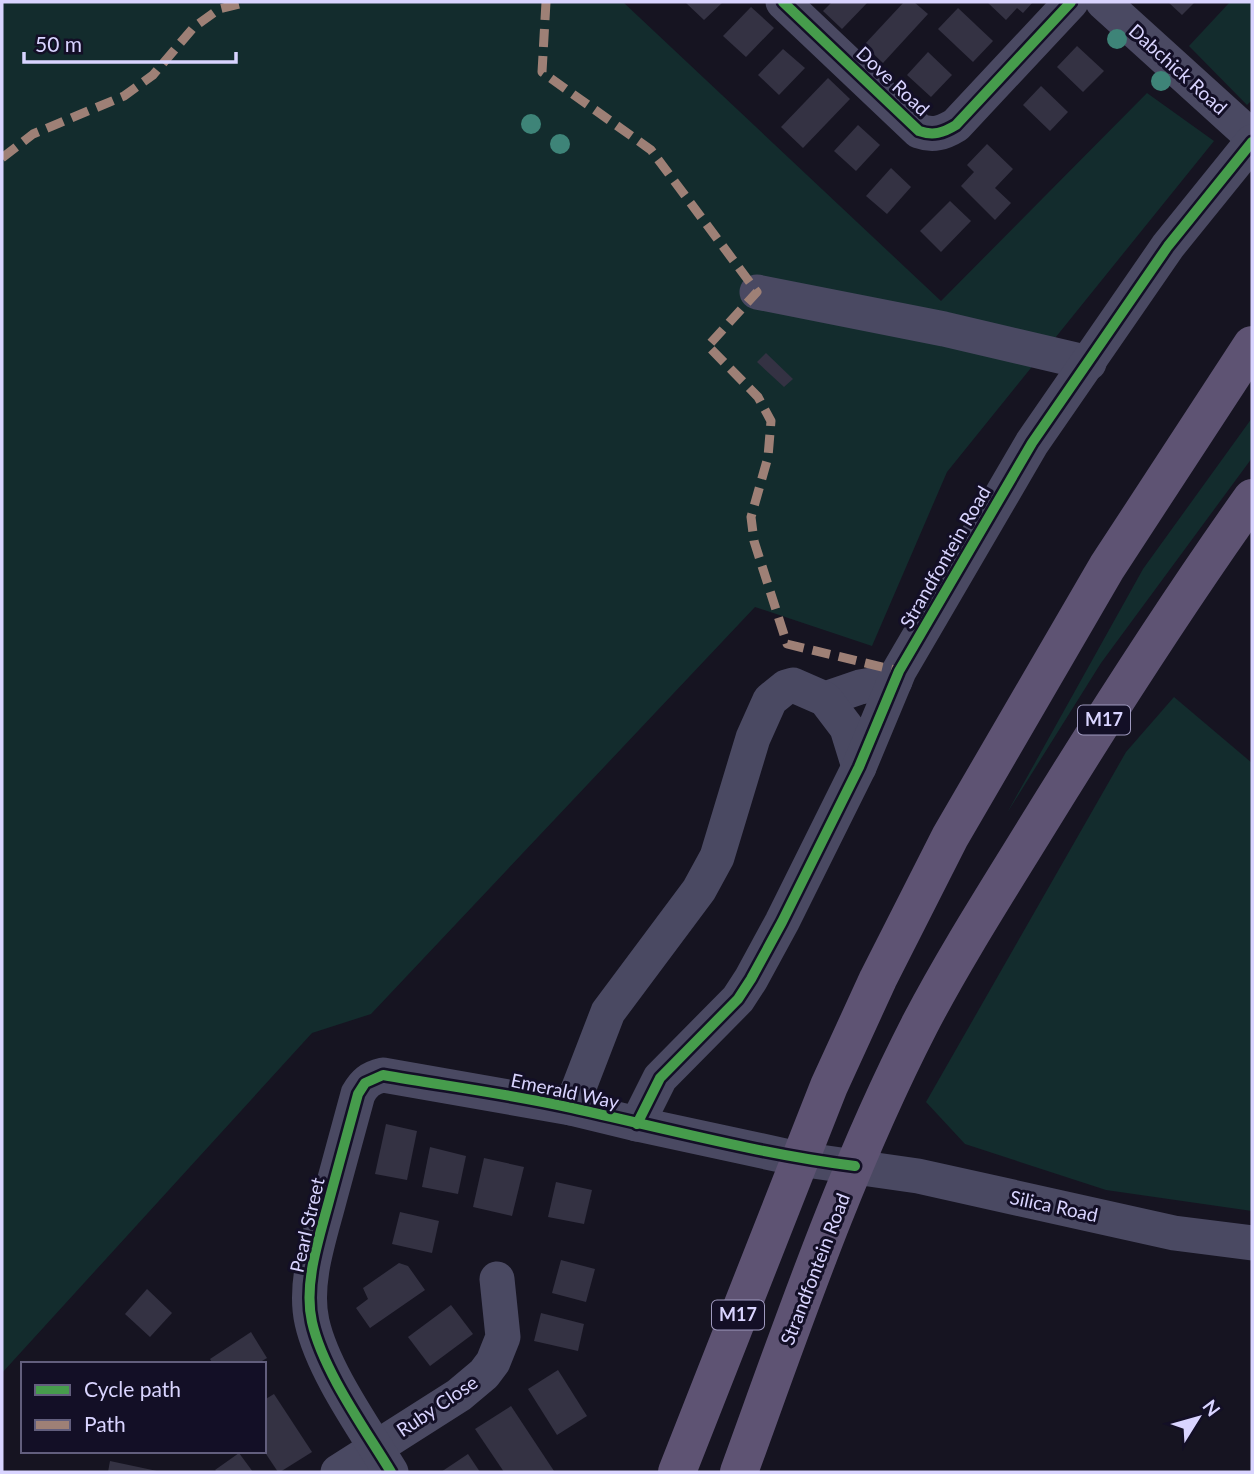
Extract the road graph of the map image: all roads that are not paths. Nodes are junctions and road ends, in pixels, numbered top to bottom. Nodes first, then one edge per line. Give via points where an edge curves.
1 (783, 2) edge
2 (1071, 2) edge
3 (1103, 2) edge
4 (1252, 139) edge
5 (757, 292) dead end
6 (1252, 345) edge
7 (1089, 363) junction
8 (1252, 498) edge
9 (895, 681) junction
10 (825, 699) junction
11 (859, 767) junction
12 (358, 1094) joint
13 (571, 1108) junction
14 (637, 1124) junction
15 (799, 1159) junction
16 (855, 1166) junction
17 (1252, 1243) edge
18 (497, 1279) dead end
19 (383, 1459) edge
20 (338, 1472) edge
21 (677, 1472) edge
22 (739, 1472) edge

1 - 2 street, Dove Road via 919,131 928,134 956,125
3 - 4 street, Dabchick Road
4 - 7 street, Strandfontein Road via 1168,246
5 - 7 street
6 - 15 main road, M17 via 1107,567 950,837 878,979
7 - 9 street, Strandfontein Road via 1032,443
8 - 16 main road, Strandfontein Road / M17 via 1188,588 963,947 920,1024
9 - 10 street
9 - 11 street, Strandfontein Road
10 - 11 street via 847,728
10 - 13 street via 793,685 777,692 764,709 717,857 699,890 608,1012
11 - 14 street, Strandfontein Road via 751,979 738,999 660,1078
12 - 13 street, Emerald Way via 365,1083 383,1075
12 - 19 street, Pearl Street via 316,1251 310,1294 321,1348
13 - 14 street, Emerald Way
14 - 15 street, Emerald Way
15 - 16 street, Emerald Way
15 - 21 main road, M17
16 - 17 street, Silica Road via 1174,1233
16 - 22 main road, Strandfontein Road / M17
18 - 19 street, Ruby Close via 503,1337 493,1362
19 - 20 street, Ruby Close

